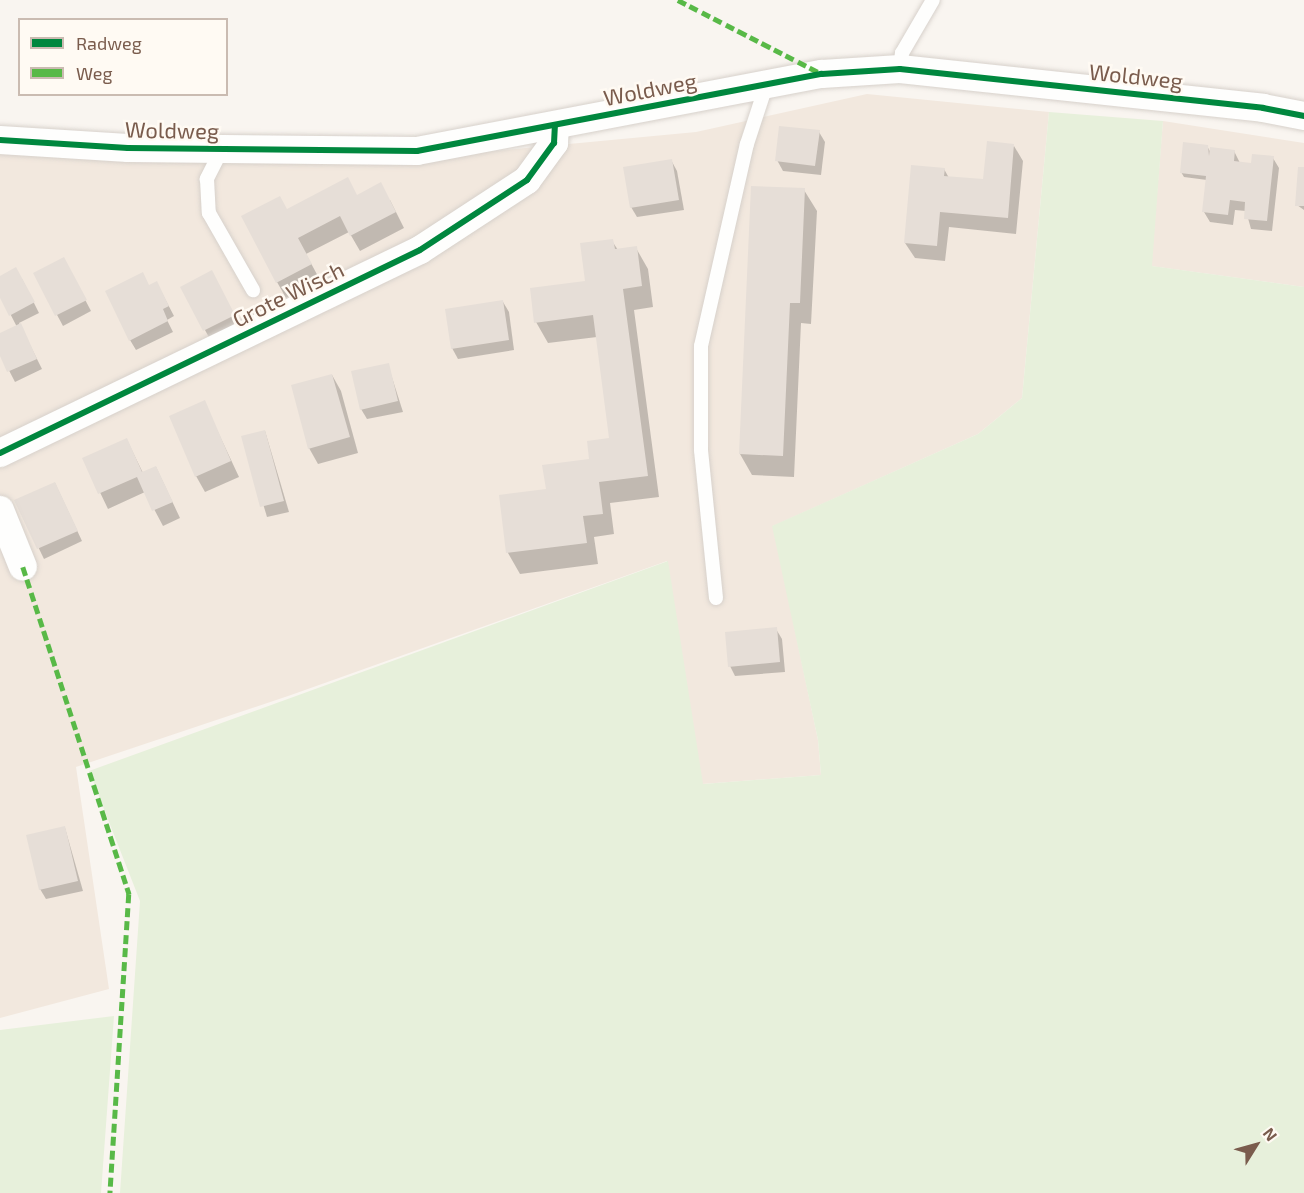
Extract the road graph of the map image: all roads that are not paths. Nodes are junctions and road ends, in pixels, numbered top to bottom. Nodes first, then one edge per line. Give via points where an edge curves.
1 (933, 0) edge
2 (900, 69) junction
3 (766, 86) junction
4 (1304, 116) edge
5 (555, 126) junction
6 (0, 140) edge
7 (222, 149) junction
8 (253, 290) dead end
9 (0, 453) edge
10 (0, 510) edge
11 (23, 567) dead end
12 (716, 598) dead end

1 - 2 lane via 902,53
2 - 3 street, Woldweg via 822,74
2 - 4 street, Woldweg via 1263,108
3 - 5 street, Woldweg
3 - 12 lane via 747,144 701,346 701,450
5 - 7 street, Woldweg via 417,152
5 - 9 street, Grote Wisch via 554,143 527,180 420,250
6 - 7 street, Woldweg
7 - 8 lane via 207,179 209,213
10 - 11 street

